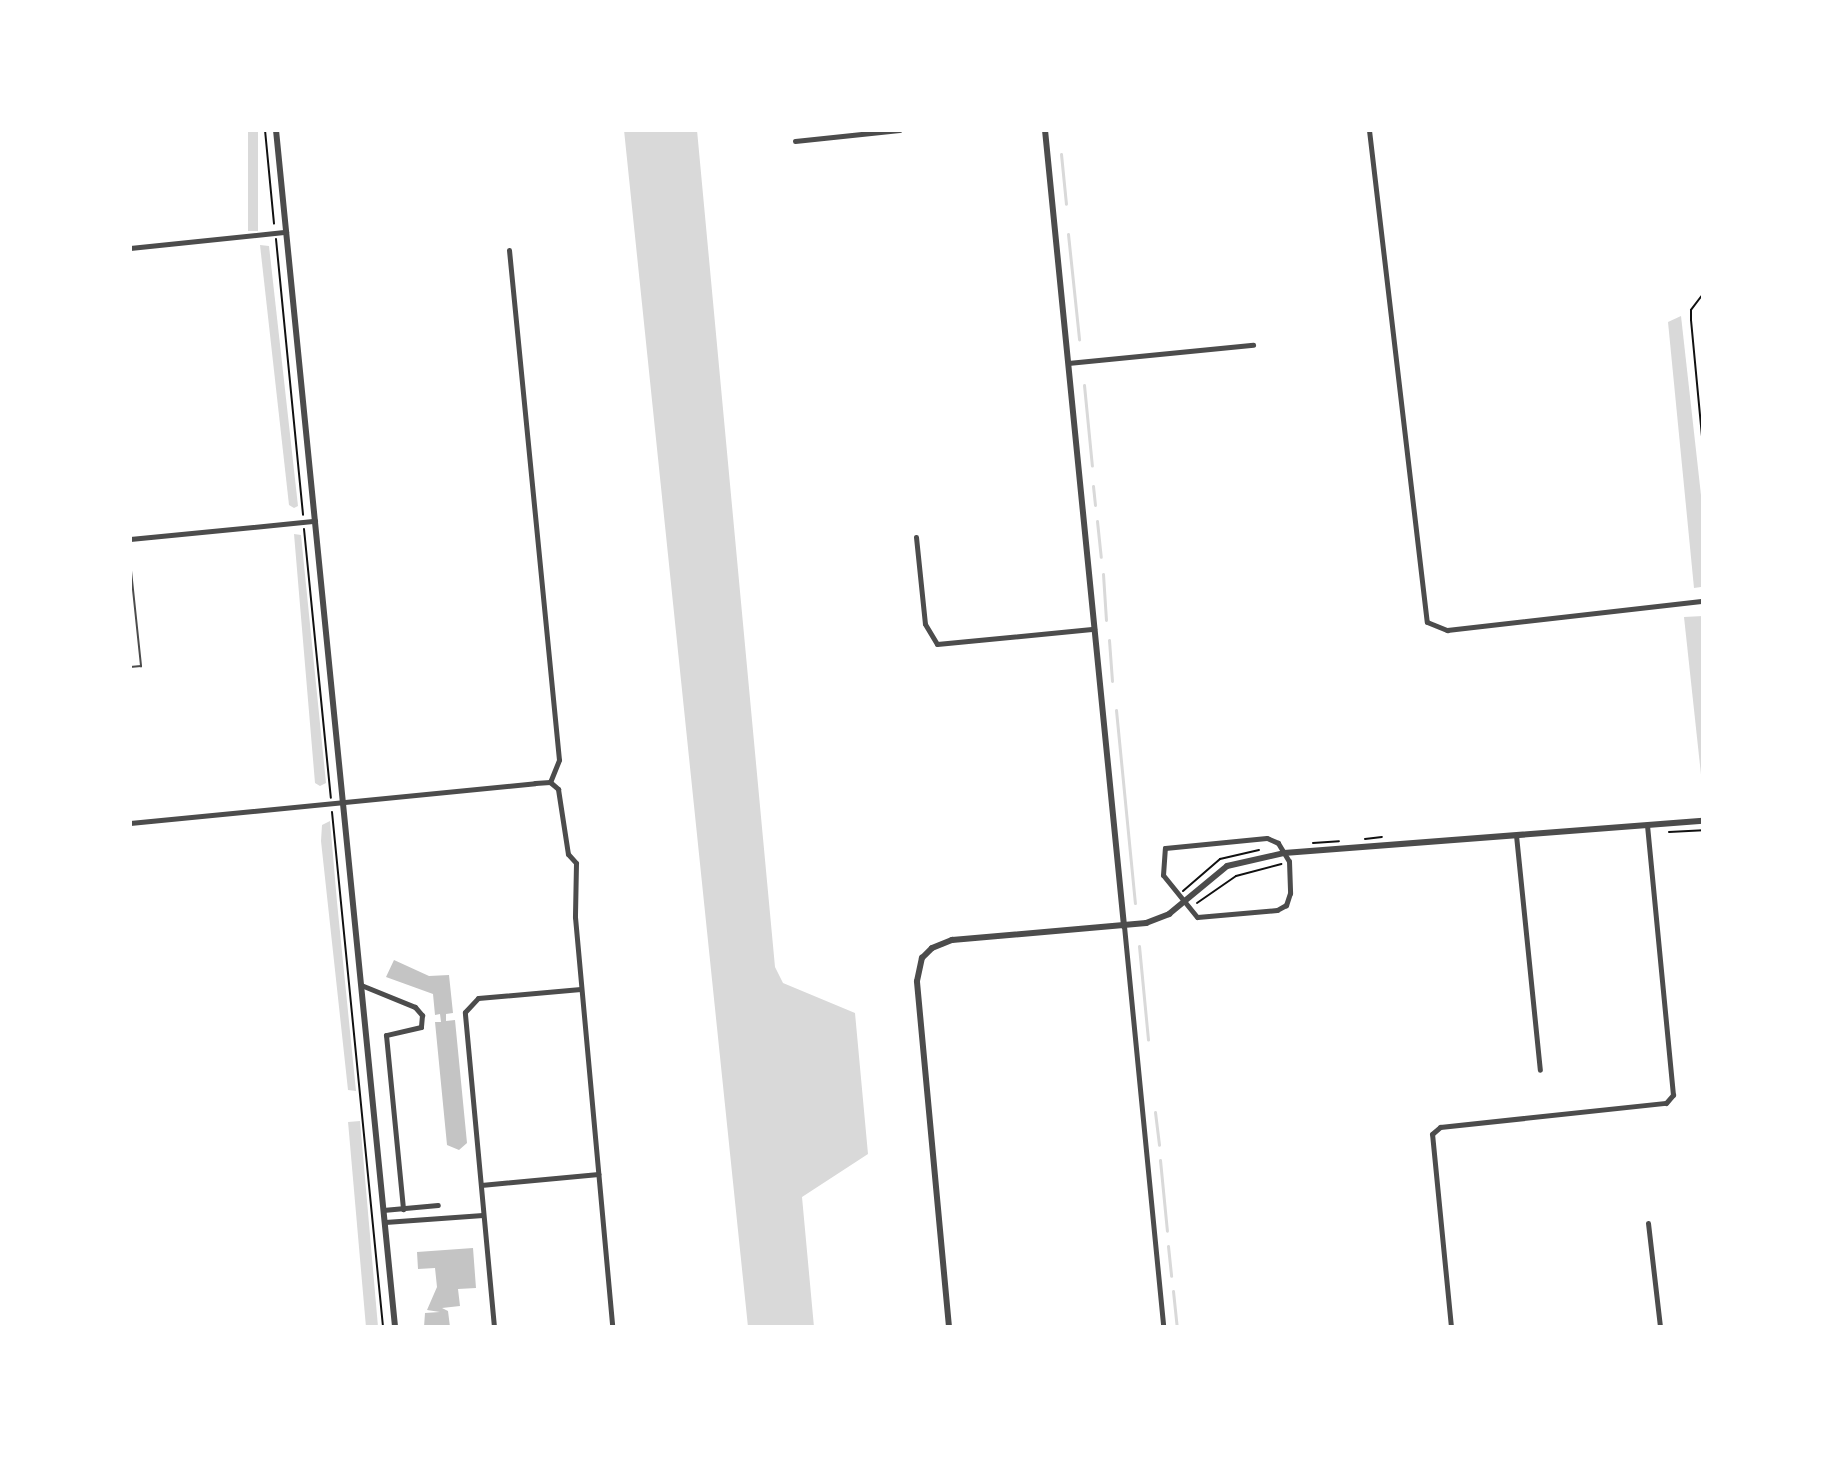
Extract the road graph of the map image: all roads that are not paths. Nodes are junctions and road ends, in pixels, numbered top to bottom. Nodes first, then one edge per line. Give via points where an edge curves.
1 (276, 130) edge
2 (899, 130) edge
3 (1045, 130) edge
4 (1369, 130) edge
5 (795, 141) dead end
6 (286, 232) junction
7 (130, 248) edge
8 (509, 250) dead end
9 (1253, 345) dead end
10 (1068, 363) junction
11 (315, 521) junction
12 (916, 537) dead end
13 (130, 539) edge
14 (130, 561) edge
15 (1703, 601) edge
16 (1094, 629) junction
17 (130, 667) edge
18 (550, 782) junction
19 (343, 802) junction
20 (1703, 821) edge
21 (130, 823) edge
22 (1647, 825) junction
23 (1516, 835) junction
24 (1284, 853) junction
25 (1186, 905) junction
26 (1124, 926) junction
27 (361, 985) junction
28 (581, 989) junction
29 (1540, 1070) dead end
30 (598, 1174) junction
31 (481, 1185) junction
32 (438, 1205) dead end
33 (403, 1209) junction
34 (383, 1210) junction
35 (483, 1215) junction
36 (385, 1222) junction
37 (1648, 1223) dead end
38 (395, 1327) edge
39 (494, 1327) edge
40 (612, 1327) edge
41 (949, 1327) edge
42 (1163, 1327) edge
43 (1451, 1327) edge
44 (1660, 1327) edge

1 - 6 street
2 - 5 street
3 - 10 street
4 - 15 street via 1427,622 1447,630
6 - 7 street
6 - 11 street
8 - 18 street via 559,760
9 - 10 street
10 - 16 street
11 - 13 street
11 - 19 street
12 - 16 street via 925,624 937,644
14 - 17 lane via 141,666
16 - 26 street
18 - 19 street
18 - 28 street via 563,800 568,854 576,863
19 - 21 street
19 - 27 street
20 - 22 street
22 - 23 street
22 - 43 street via 1673,1095 1666,1103 1440,1127 1432,1134
23 - 24 street
23 - 29 street
24 - 25 street via 1227,866
24 - 25 street via 1290,893 1286,905 1277,910 1197,917
24 - 25 street via 1267,838 1165,848 1160,857 1163,875
25 - 26 street
26 - 41 street via 952,940 922,958 917,981
26 - 42 street
27 - 33 street via 415,1007 422,1015 421,1027 386,1035
27 - 34 street
28 - 30 street
28 - 31 street via 468,1003
30 - 31 street
30 - 40 street
31 - 35 street
32 - 33 street
33 - 34 street
34 - 36 street
35 - 36 street
35 - 39 street
36 - 38 street
37 - 44 street

